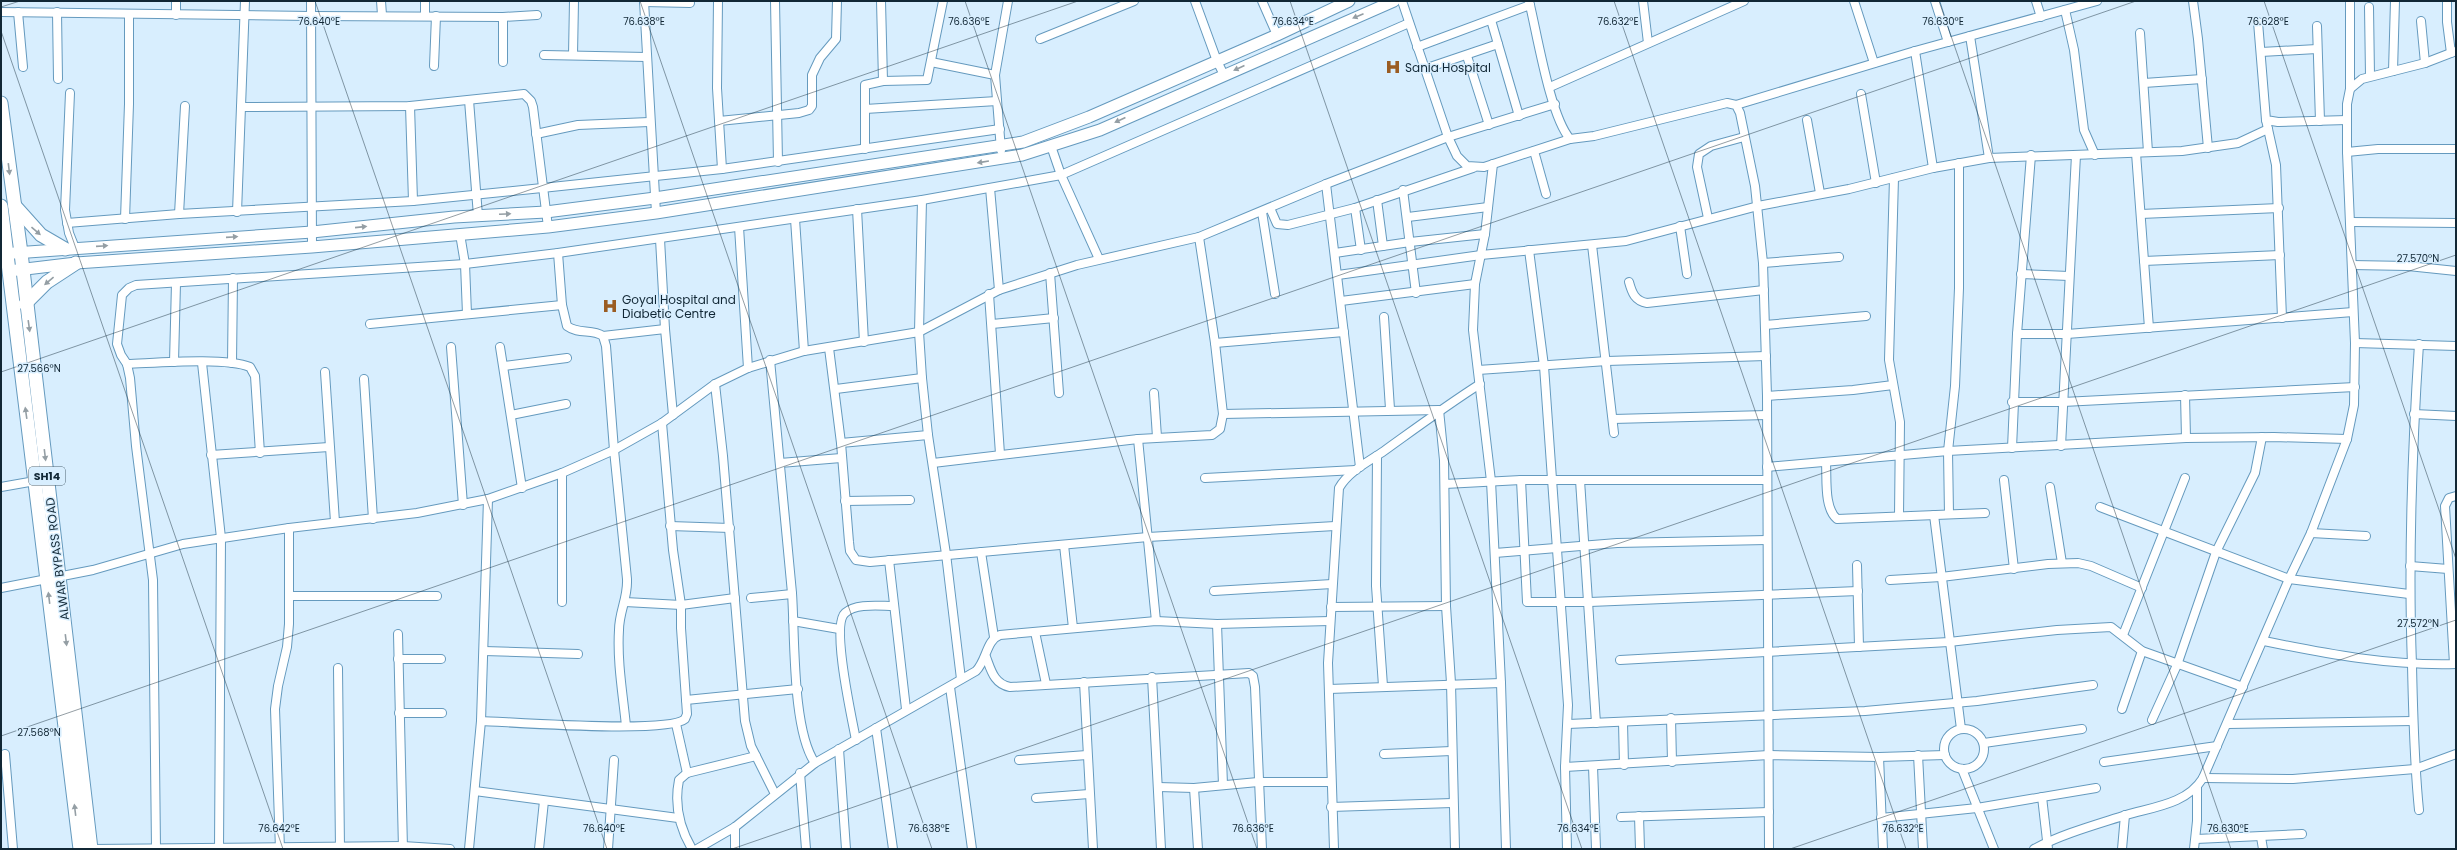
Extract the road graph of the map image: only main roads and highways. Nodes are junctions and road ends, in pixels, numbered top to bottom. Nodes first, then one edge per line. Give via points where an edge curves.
1 (1349, 1) edge
2 (1394, 1) edge
3 (1, 103) edge
4 (7, 206) edge
5 (70, 249) junction
6 (21, 253) junction
7 (7, 254) junction
8 (76, 263) junction
9 (11, 271) edge
10 (25, 304) junction
11 (53, 579) junction
12 (80, 849) edge
13 (91, 849) edge

5 -> 1 main road via 546,212 1023,142 1057,130 1217,61
2 -> 8 main road via 1100,130 1000,159 656,213 548,227
3 -> 4 main road, ALWAR BYPASS ROAD / SH14
4 -> 5 main road via 46,239
4 - 6 main road, ALWAR BYPASS ROAD / SH14
4 - 7 main road, SH14
5 - 6 main road
6 - 7 main road
6 - 9 main road, ALWAR BYPASS ROAD / SH14
7 - 9 main road, SH14
8 - 9 main road
8 -> 10 main road via 47,282
9 - 10 main road, ALWAR BYPASS ROAD / SH14
11 -> 9 main road, ALWAR BYPASS ROAD / SH14 via 35,481
10 -> 11 main road, ALWAR BYPASS ROAD / SH14
12 -> 11 main road, ALWAR BYPASS ROAD / SH14
11 -> 13 main road, ALWAR BYPASS ROAD / SH14

